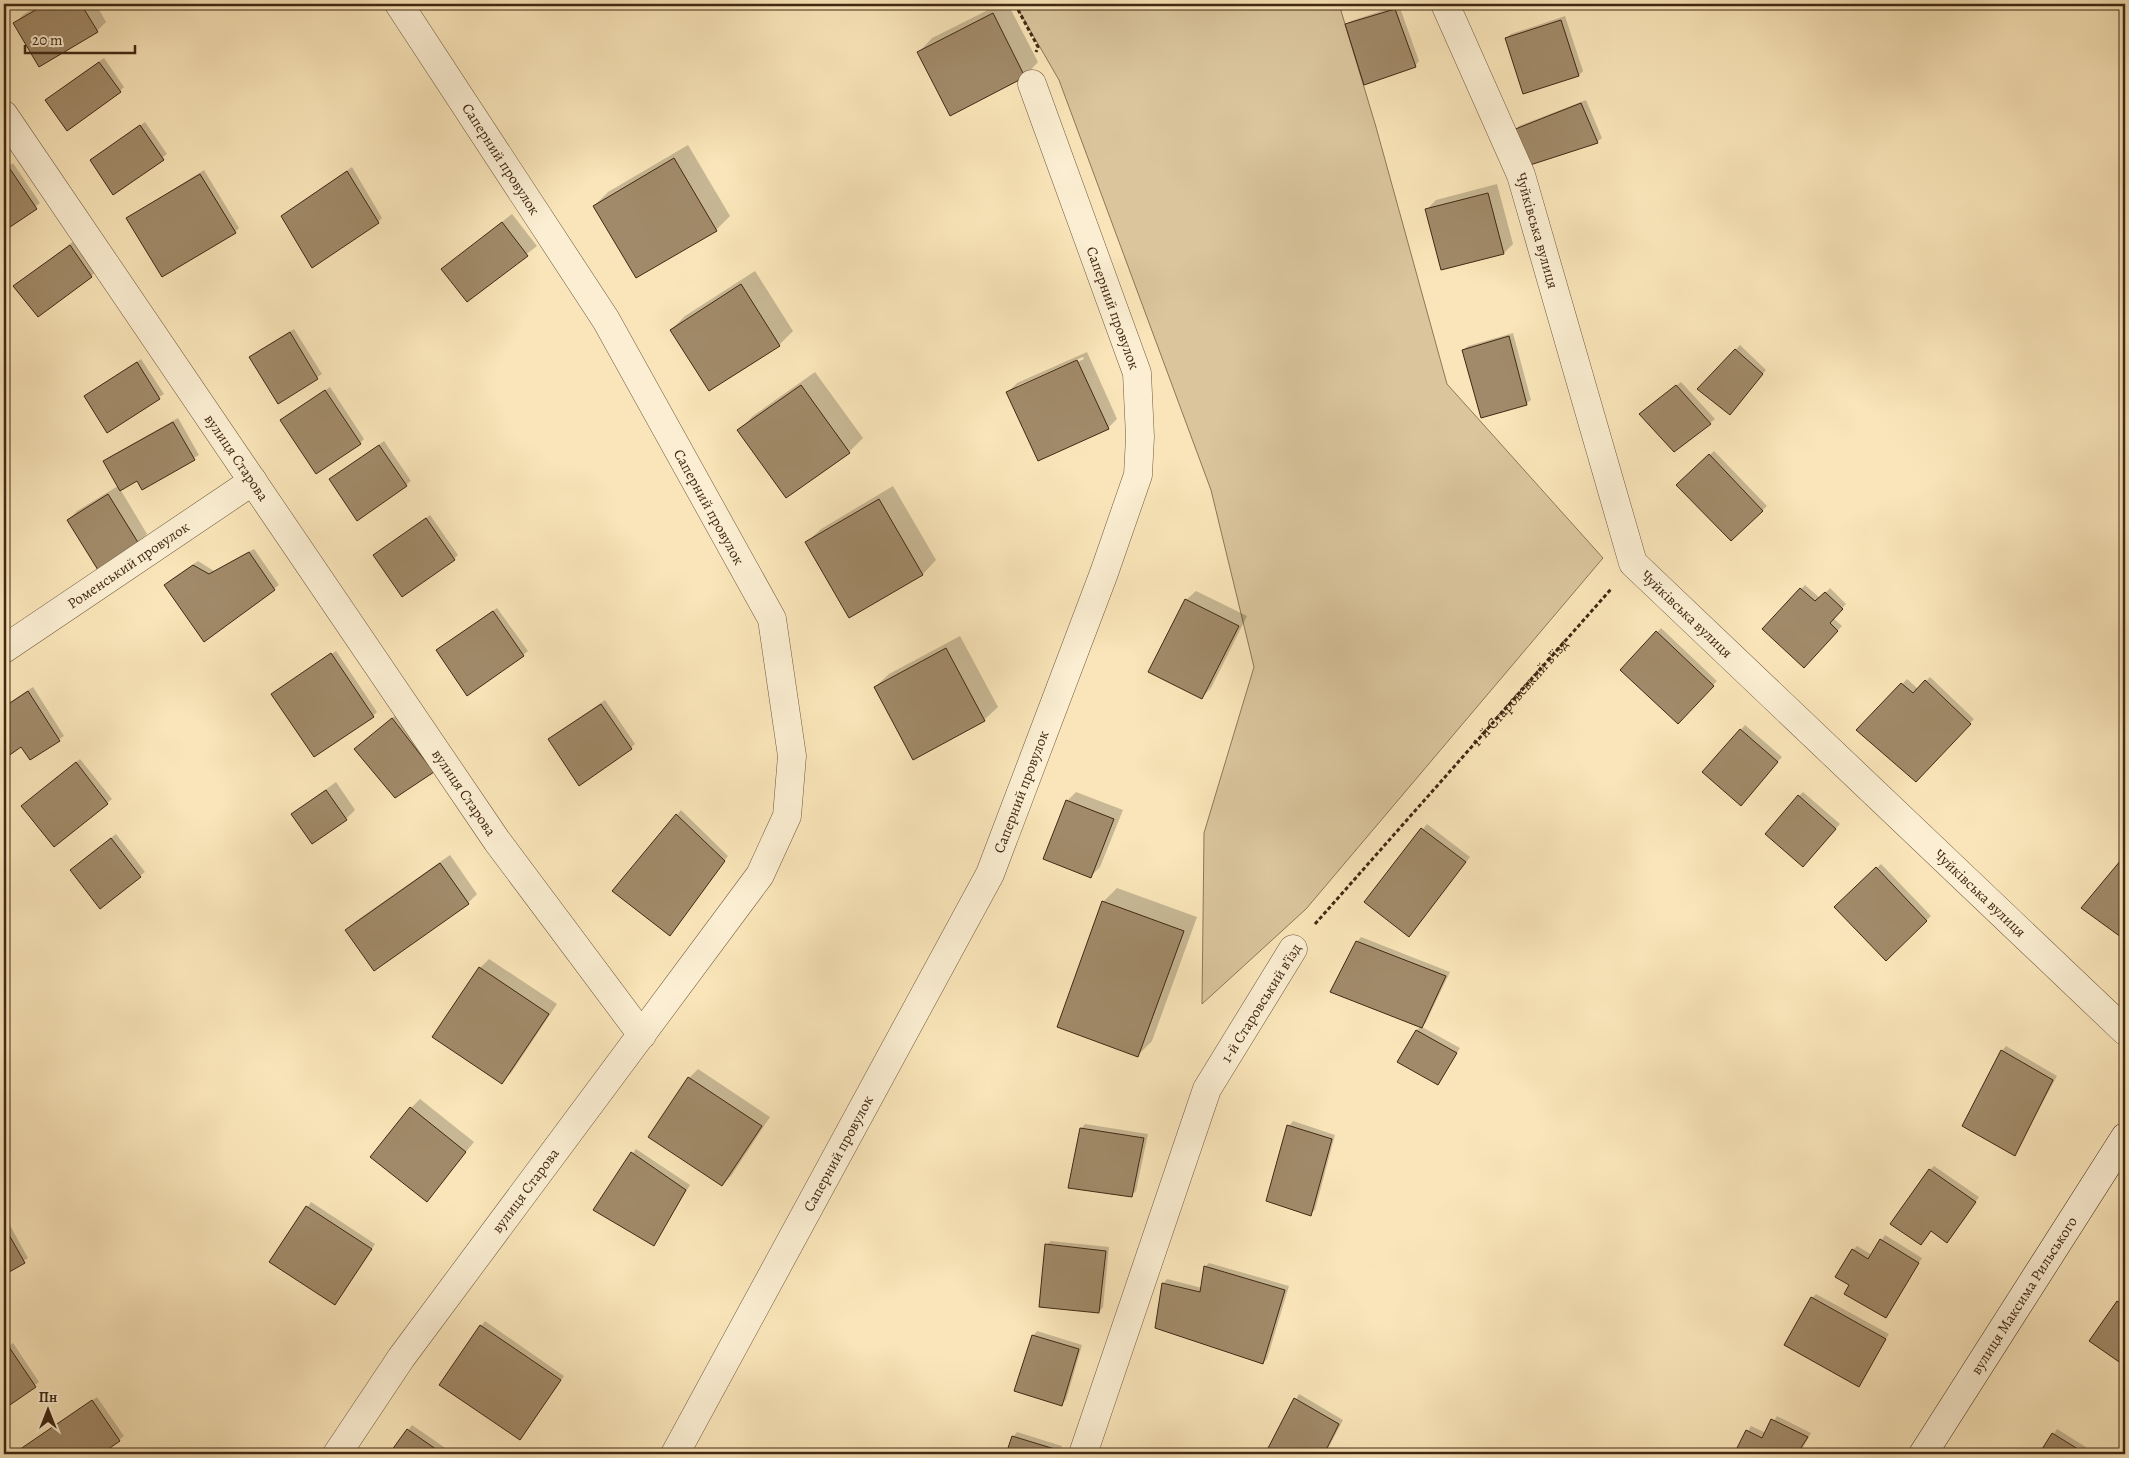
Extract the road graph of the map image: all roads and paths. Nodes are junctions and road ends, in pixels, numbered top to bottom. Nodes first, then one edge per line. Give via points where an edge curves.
1 (399, 4) edge
2 (1015, 4) edge
3 (1445, 4) edge
4 (1034, 90) joint
5 (4, 115) edge
6 (253, 482) junction
7 (1634, 564) junction
8 (4, 649) edge
9 (1293, 949) joint
10 (2125, 1031) edge
11 (642, 1034) junction
12 (2125, 1137) edge
13 (680, 1453) edge
14 (337, 1454) edge
15 (1083, 1454) edge
16 (1923, 1454) edge

1 - 11 street, Саперний провулок via 606,320 772,618 792,756 787,816 760,876
2 - 4 path via 1038,47 1033,58 1038,88
3 - 7 street, Чуйківська вулиця via 1521,175
4 - 13 street, Саперний провулок via 1137,373 1138,475 990,874
5 - 6 street, вулиця Старова
6 - 8 street, Роменський провулок
6 - 11 street, вулиця Старова via 496,841
7 - 9 path, 1-й Старовський в’їзд
7 - 10 street, Чуйківська вулиця
9 - 15 street, 1-й Старовський в’їзд via 1207,1089
11 - 14 street, вулиця Старова via 401,1358
12 - 16 street, вулиця Максима Рильського

